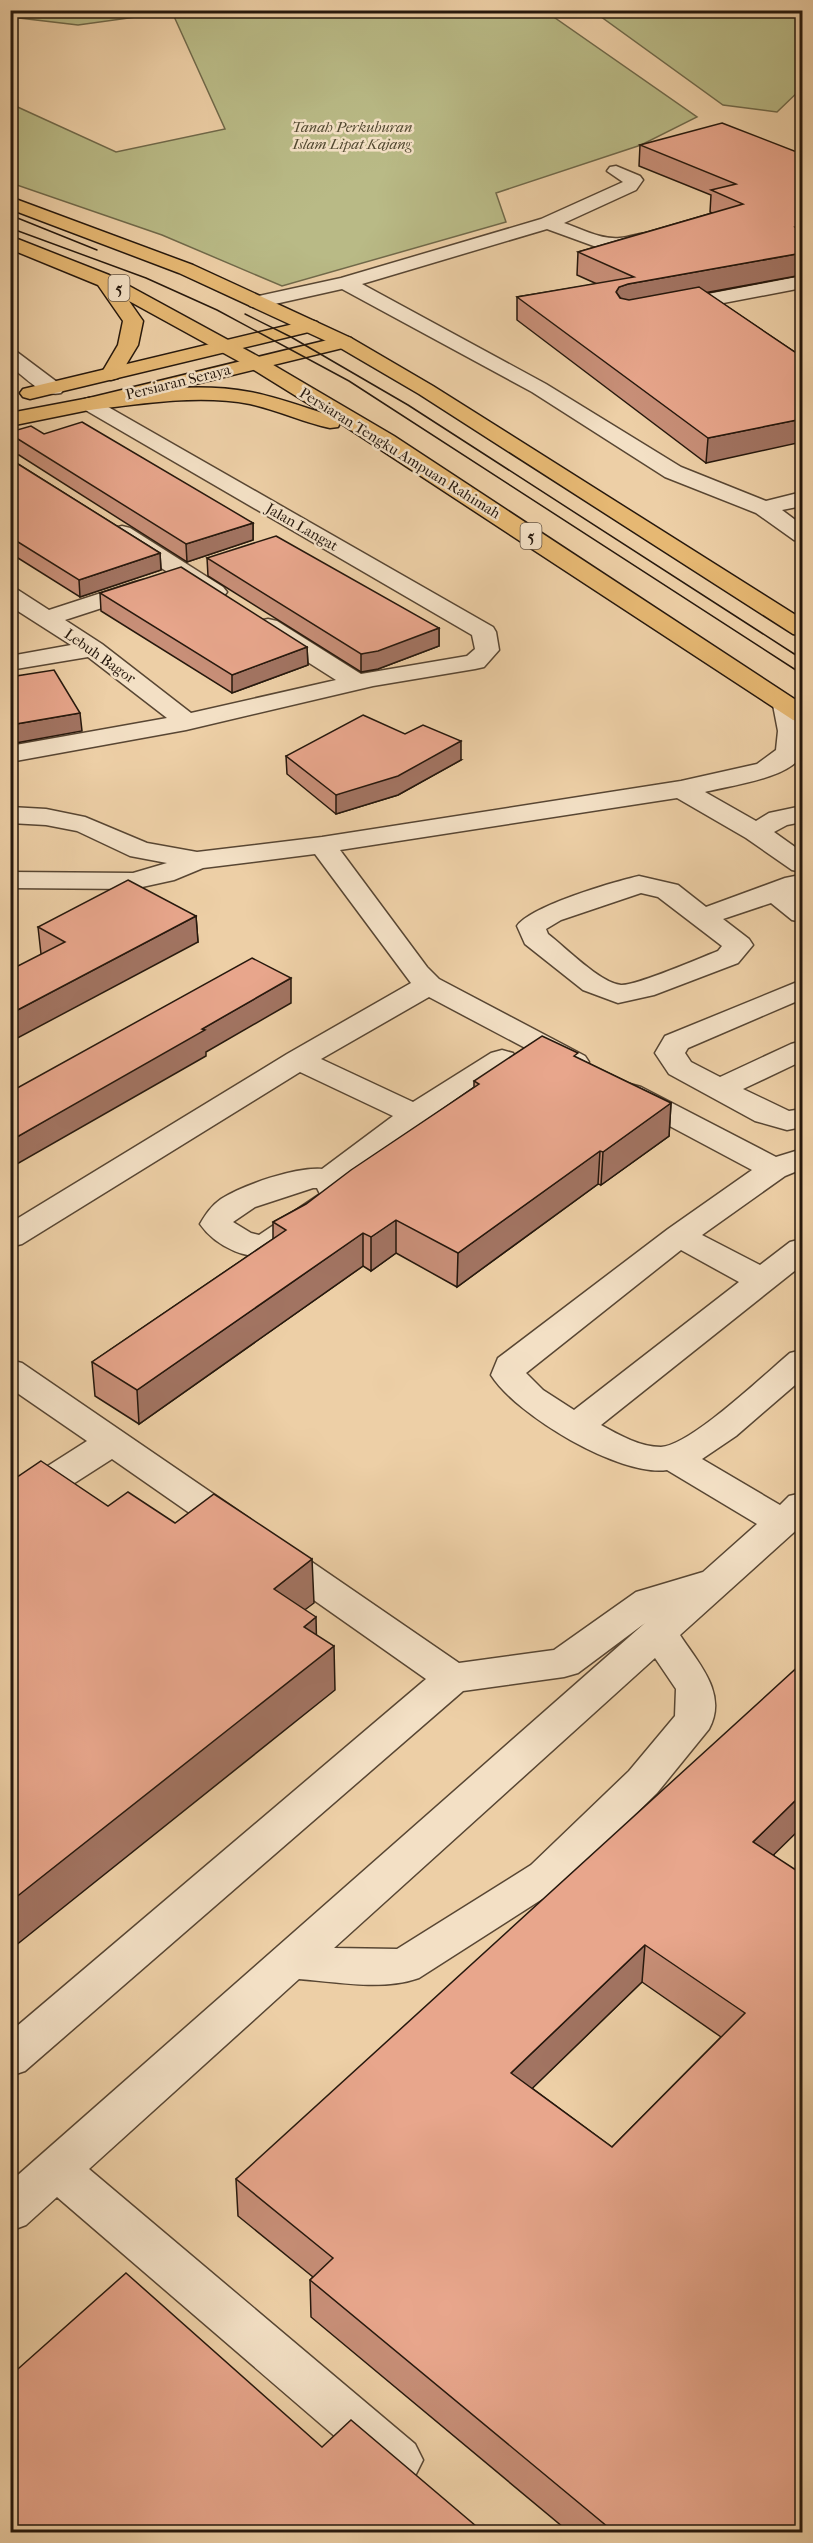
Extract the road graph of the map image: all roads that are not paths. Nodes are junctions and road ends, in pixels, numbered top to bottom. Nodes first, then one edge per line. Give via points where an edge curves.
1 (616, 171) dead end
2 (10, 202) edge
3 (548, 223) junction
4 (673, 232) edge
5 (10, 242) edge
6 (102, 279) junction
7 (345, 282) junction
8 (802, 282) edge
9 (778, 287) junction
10 (257, 302) junction
11 (802, 302) edge
12 (651, 310) edge
13 (310, 326) junction
14 (344, 342) junction
15 (223, 346) junction
16 (10, 356) edge
17 (256, 363) junction
18 (111, 375) junction
19 (54, 389) junction
20 (10, 397) edge
21 (89, 404) junction
22 (10, 420) edge
23 (386, 441) junction
24 (802, 499) edge
25 (764, 508) junction
26 (108, 524) edge
27 (310, 532) junction
28 (802, 535) edge
29 (288, 539) dead end
30 (208, 566) edge
31 (185, 573) junction
32 (10, 595) edge
33 (47, 618) junction
34 (802, 628) edge
35 (93, 649) junction
36 (10, 663) edge
37 (358, 683) junction
38 (794, 710) edge
39 (186, 722) junction
40 (10, 754) edge
41 (681, 789) junction
42 (802, 814) edge
43 (10, 815) edge
44 (756, 832) junction
45 (322, 845) junction
46 (197, 860) junction
47 (802, 864) edge
48 (10, 880) edge
49 (802, 882) edge
50 (775, 892) junction
51 (802, 914) edge
52 (703, 917) junction
53 (429, 985) junction
54 (802, 989) edge
55 (802, 1050) edge
56 (502, 1059) edge
57 (298, 1060) junction
58 (719, 1089) junction
59 (415, 1114) junction
60 (802, 1118) edge
61 (788, 1164) edge
62 (329, 1179) dead end
63 (679, 1236) junction
64 (10, 1237) edge
65 (802, 1249) edge
66 (762, 1280) junction
67 (802, 1361) edge
68 (10, 1371) edge
69 (577, 1426) junction
70 (112, 1442) junction
71 (674, 1458) junction
72 (10, 1507) edge
73 (793, 1514) edge
74 (717, 1582) junction
75 (659, 1633) junction
76 (453, 1678) junction
77 (291, 1962) junction
78 (10, 2058) edge
79 (57, 2169) junction
80 (10, 2211) edge
81 (429, 2486) edge

1 - 3 street via 634,180 630,186
2 - 10 main road, 5 via 186,269
3 - 4 street via 602,243 620,244
3 - 7 street
5 - 6 main road, Persiaran Tengku Ampuan Rahimah / 5
6 - 15 main road, Persiaran Tengku Ampuan Rahimah / 5
6 - 18 main road via 133,321 128,345
7 - 10 street
7 - 25 street via 539,388 673,472
8 - 9 street
9 - 11 street
9 - 12 street
10 - 13 main road, 5
13 - 14 main road, 5
13 - 15 main road, Persiaran Seraya
14 - 17 main road, Persiaran Seraya
14 - 34 main road, 5
15 - 17 main road, Persiaran Tengku Ampuan Rahimah / 5
15 - 18 main road, Persiaran Seraya
16 - 19 street
17 - 21 main road, Persiaran Seraya
17 - 23 main road, Persiaran Tengku Ampuan Rahimah / 5
18 - 19 main road, Persiaran Seraya
19 - 20 main road, Persiaran Seraya
21 - 22 main road, Persiaran Seraya
21 - 23 main road via 212,395 248,398
21 - 27 street, Jalan Langat
23 - 38 main road, Persiaran Tengku Ampuan Rahimah / 5
24 - 25 street
25 - 28 street
26 - 31 street
27 - 29 street
27 - 37 street, Jalan Langat via 484,632 487,650 475,662
30 - 31 street
31 - 33 street
31 - 37 street
32 - 33 street, Lebuh Bagor
33 - 35 street, Lebuh Bagor
35 - 36 street
35 - 39 street, Lebuh Bagor
37 - 39 street
38 - 41 street via 789,753 766,770
39 - 40 street
41 - 44 street
41 - 45 street
42 - 44 street via 778,819
43 - 46 street via 85,825 140,850
44 - 47 street
45 - 46 street
45 - 53 street
46 - 48 street via 164,874 133,880
49 - 50 street
50 - 51 street
50 - 52 street
52 - 52 street via 668,891 639,884 551,914 531,926 535,938 594,984 618,994 644,989 728,957 739,945
53 - 57 street
53 - 61 street via 711,1138
54 - 58 street via 676,1042 670,1053 680,1068
55 - 58 street
56 - 59 street
57 - 59 street
57 - 64 street
58 - 60 street via 766,1114 787,1121
59 - 62 street
61 - 63 street
63 - 66 street
63 - 69 street via 510,1366 508,1375 530,1397
65 - 66 street
66 - 69 street
67 - 71 street via 711,1437
68 - 70 street
69 - 71 street via 642,1458
70 - 72 street
70 - 76 street
71 - 73 street
73 - 74 street
74 - 75 street
74 - 76 street via 649,1601 564,1663
75 - 77 street
75 - 77 street via 695,1688 695,1719 643,1782 546,1876 404,1966
76 - 78 street
77 - 79 street
79 - 80 street
79 - 81 street

